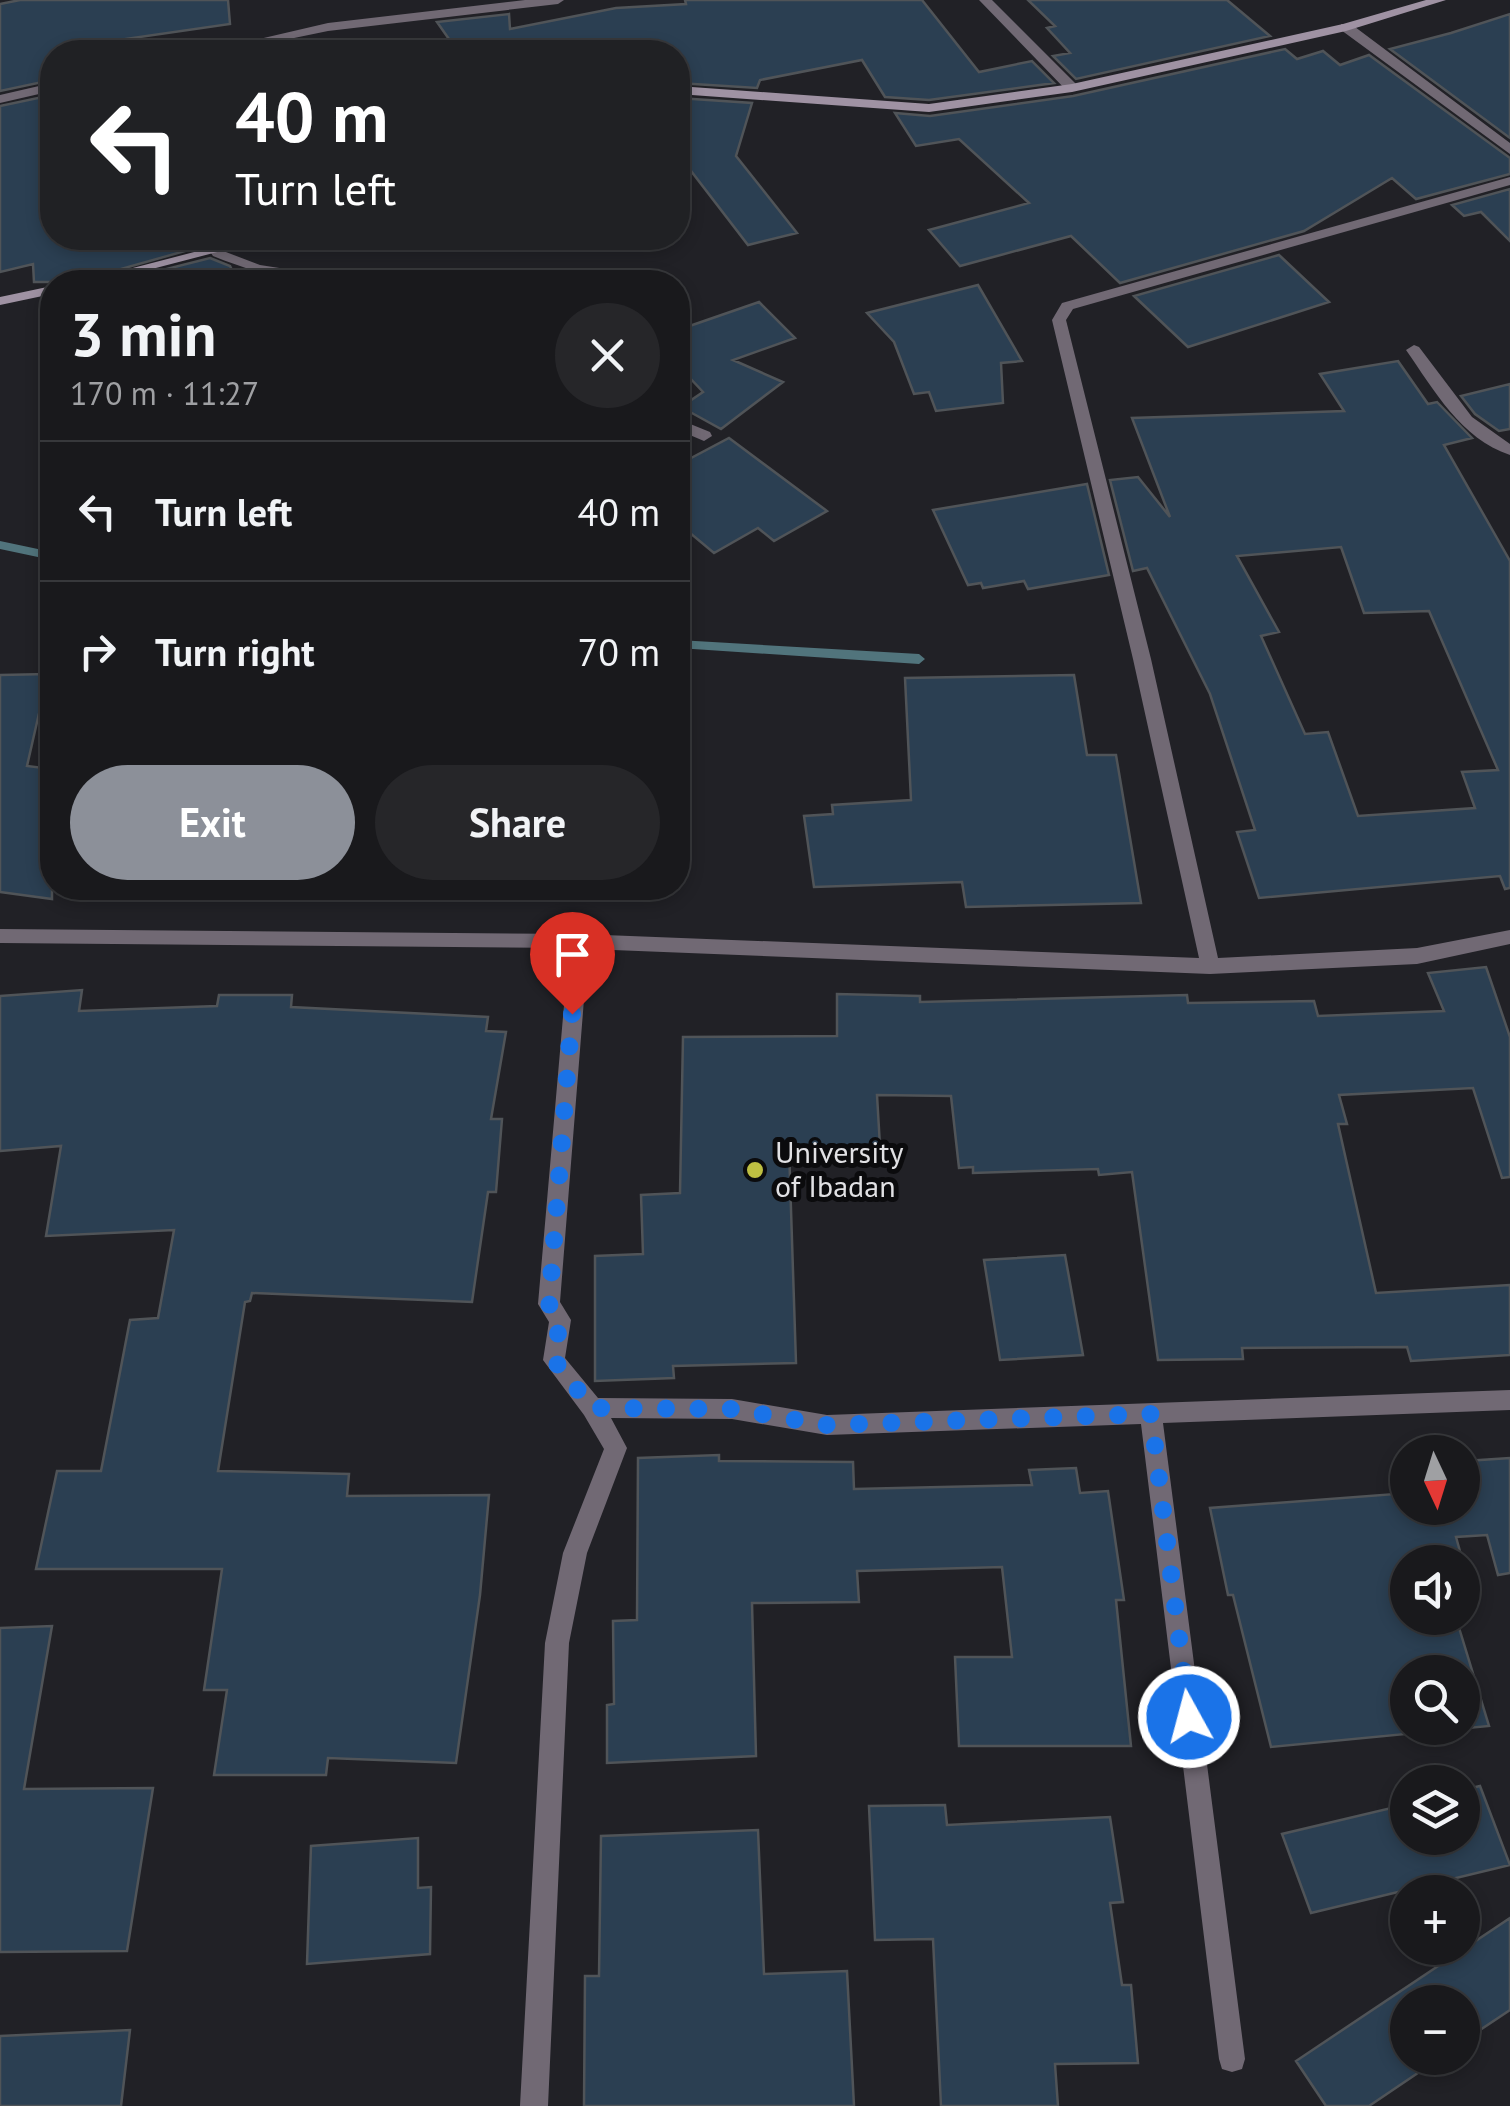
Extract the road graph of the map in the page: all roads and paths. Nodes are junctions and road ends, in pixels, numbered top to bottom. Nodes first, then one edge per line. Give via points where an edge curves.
1 (558, 0) edge
2 (985, 0) edge
3 (1440, 0) edge
4 (1346, 27) junction
5 (264, 40) edge
6 (1072, 88) junction
7 (40, 90) edge
8 (690, 91) edge
9 (0, 98) edge
10 (1510, 150) edge
11 (1510, 182) edge
12 (227, 250) edge
13 (218, 253) junction
14 (141, 270) edge
15 (264, 270) edge
16 (40, 293) edge
17 (0, 301) edge
18 (1414, 350) dead end
19 (690, 430) edge
20 (704, 436) dead end
21 (1510, 450) edge
22 (0, 936) edge
23 (1510, 936) edge
24 (579, 941) junction
25 (1210, 966) junction
26 (1510, 1400) edge
27 (592, 1408) junction
28 (1151, 1414) junction
29 (1232, 2058) dead end
30 (534, 2106) edge

1 - 5 street via 328,26
2 - 6 street
3 - 4 street
4 - 6 street
4 - 10 street
6 - 8 street via 929,108
7 - 9 street
11 - 25 street via 1067,306 1059,320
12 - 13 street
13 - 14 street
13 - 15 street
16 - 17 street
18 - 21 street via 1462,418 1482,438
19 - 20 street
22 - 24 street
23 - 25 street via 1417,956
24 - 25 street
24 - 27 street via 549,1304 560,1320 554,1360
26 - 28 street
27 - 28 street via 732,1409 826,1425
27 - 30 street via 616,1448 575,1553 557,1643
28 - 29 street

